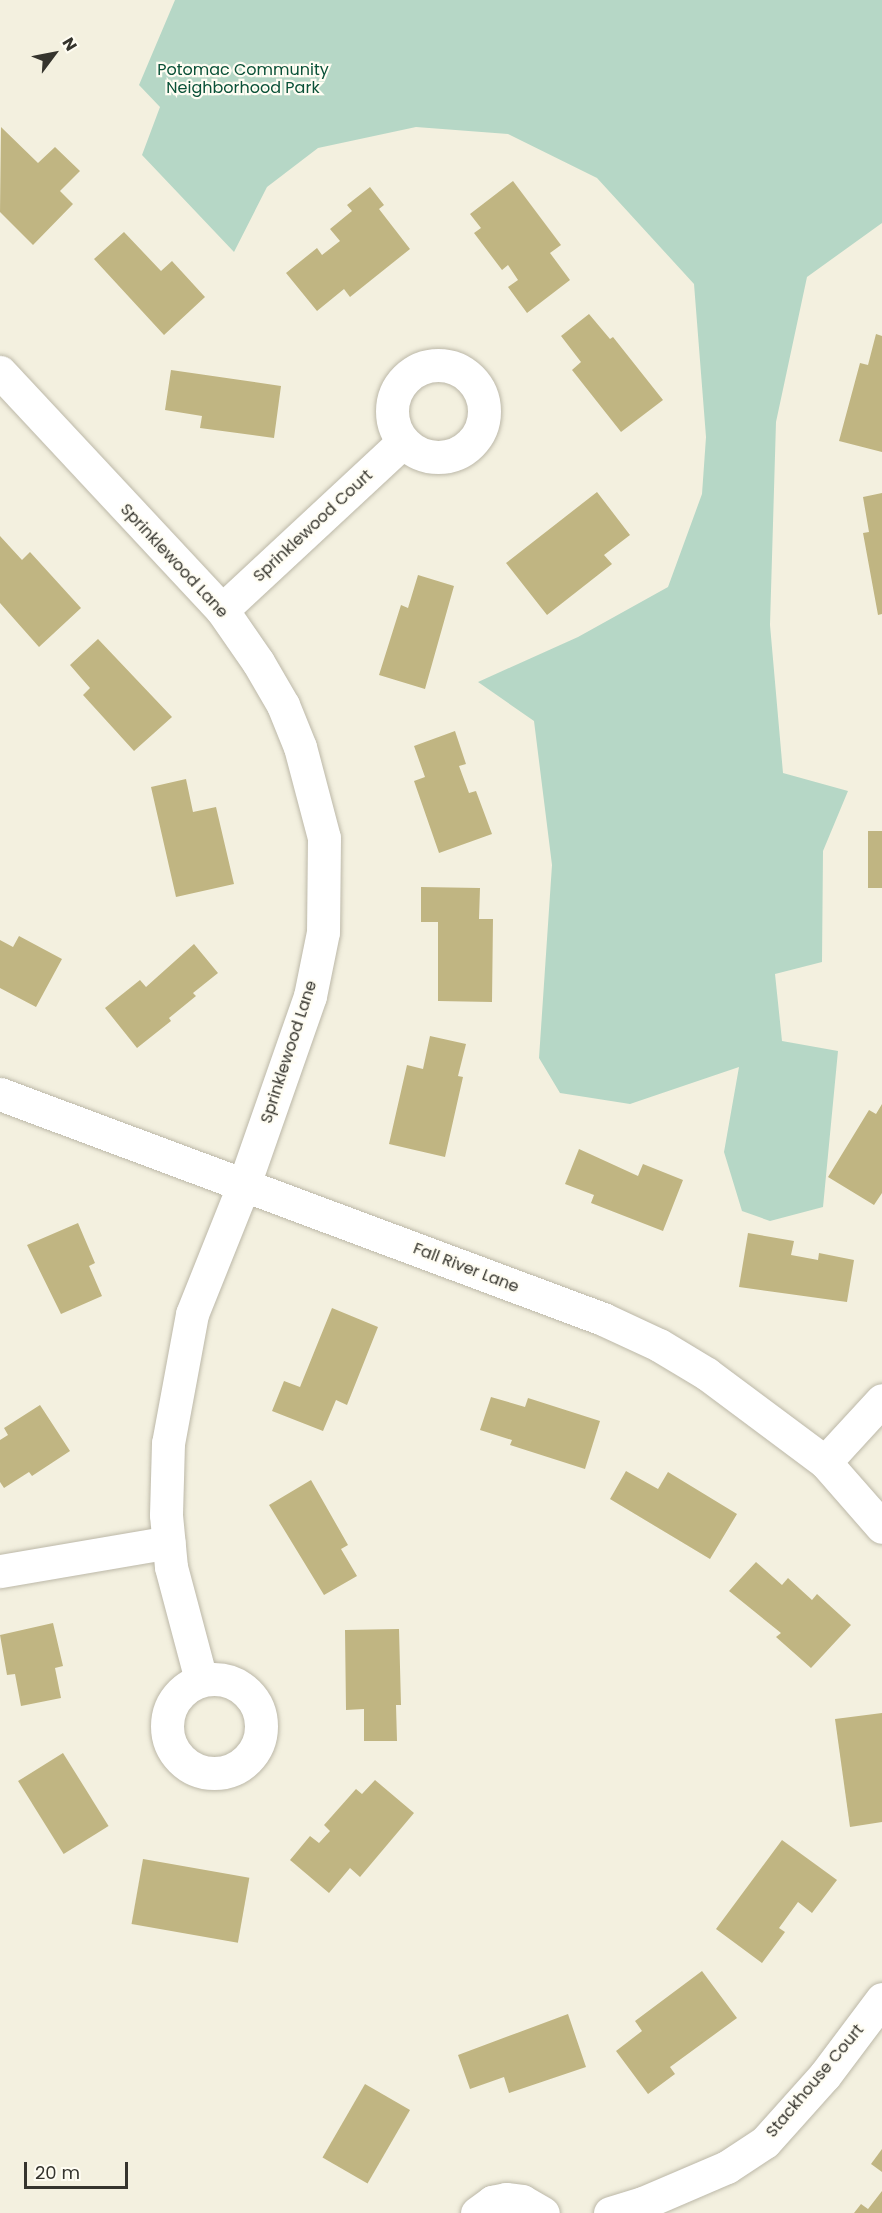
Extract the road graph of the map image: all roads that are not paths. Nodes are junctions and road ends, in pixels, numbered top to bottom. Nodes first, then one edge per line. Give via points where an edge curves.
1 (0, 372) edge
2 (403, 442) dead end
3 (222, 610) junction
4 (0, 1094) edge
5 (244, 1184) junction
6 (882, 1400) edge
7 (825, 1462) junction
8 (882, 1527) edge
9 (169, 1542) junction
10 (0, 1571) edge
11 (201, 1680) dead end
12 (882, 1999) edge
13 (477, 2213) edge
14 (543, 2213) edge
15 (610, 2213) edge

1 - 3 street, Sprinklewood Lane
2 - 3 street, Sprinklewood Court
3 - 5 street, Sprinklewood Lane via 283,705 300,747 324,838 323,932 310,996
4 - 5 street, Fall River Lane
5 - 7 street, Fall River Lane via 603,1319 659,1345 707,1374
5 - 9 street, Sprinklewood Lane via 192,1314 185,1346 168,1443
6 - 7 street
7 - 8 street, Fall River Lane
9 - 10 street
9 - 11 street, Sprinklewood Lane via 171,1567
12 - 15 street, Stackhouse Court via 825,2074 765,2142 727,2167
13 - 14 street via 492,2202 506,2199 522,2201

